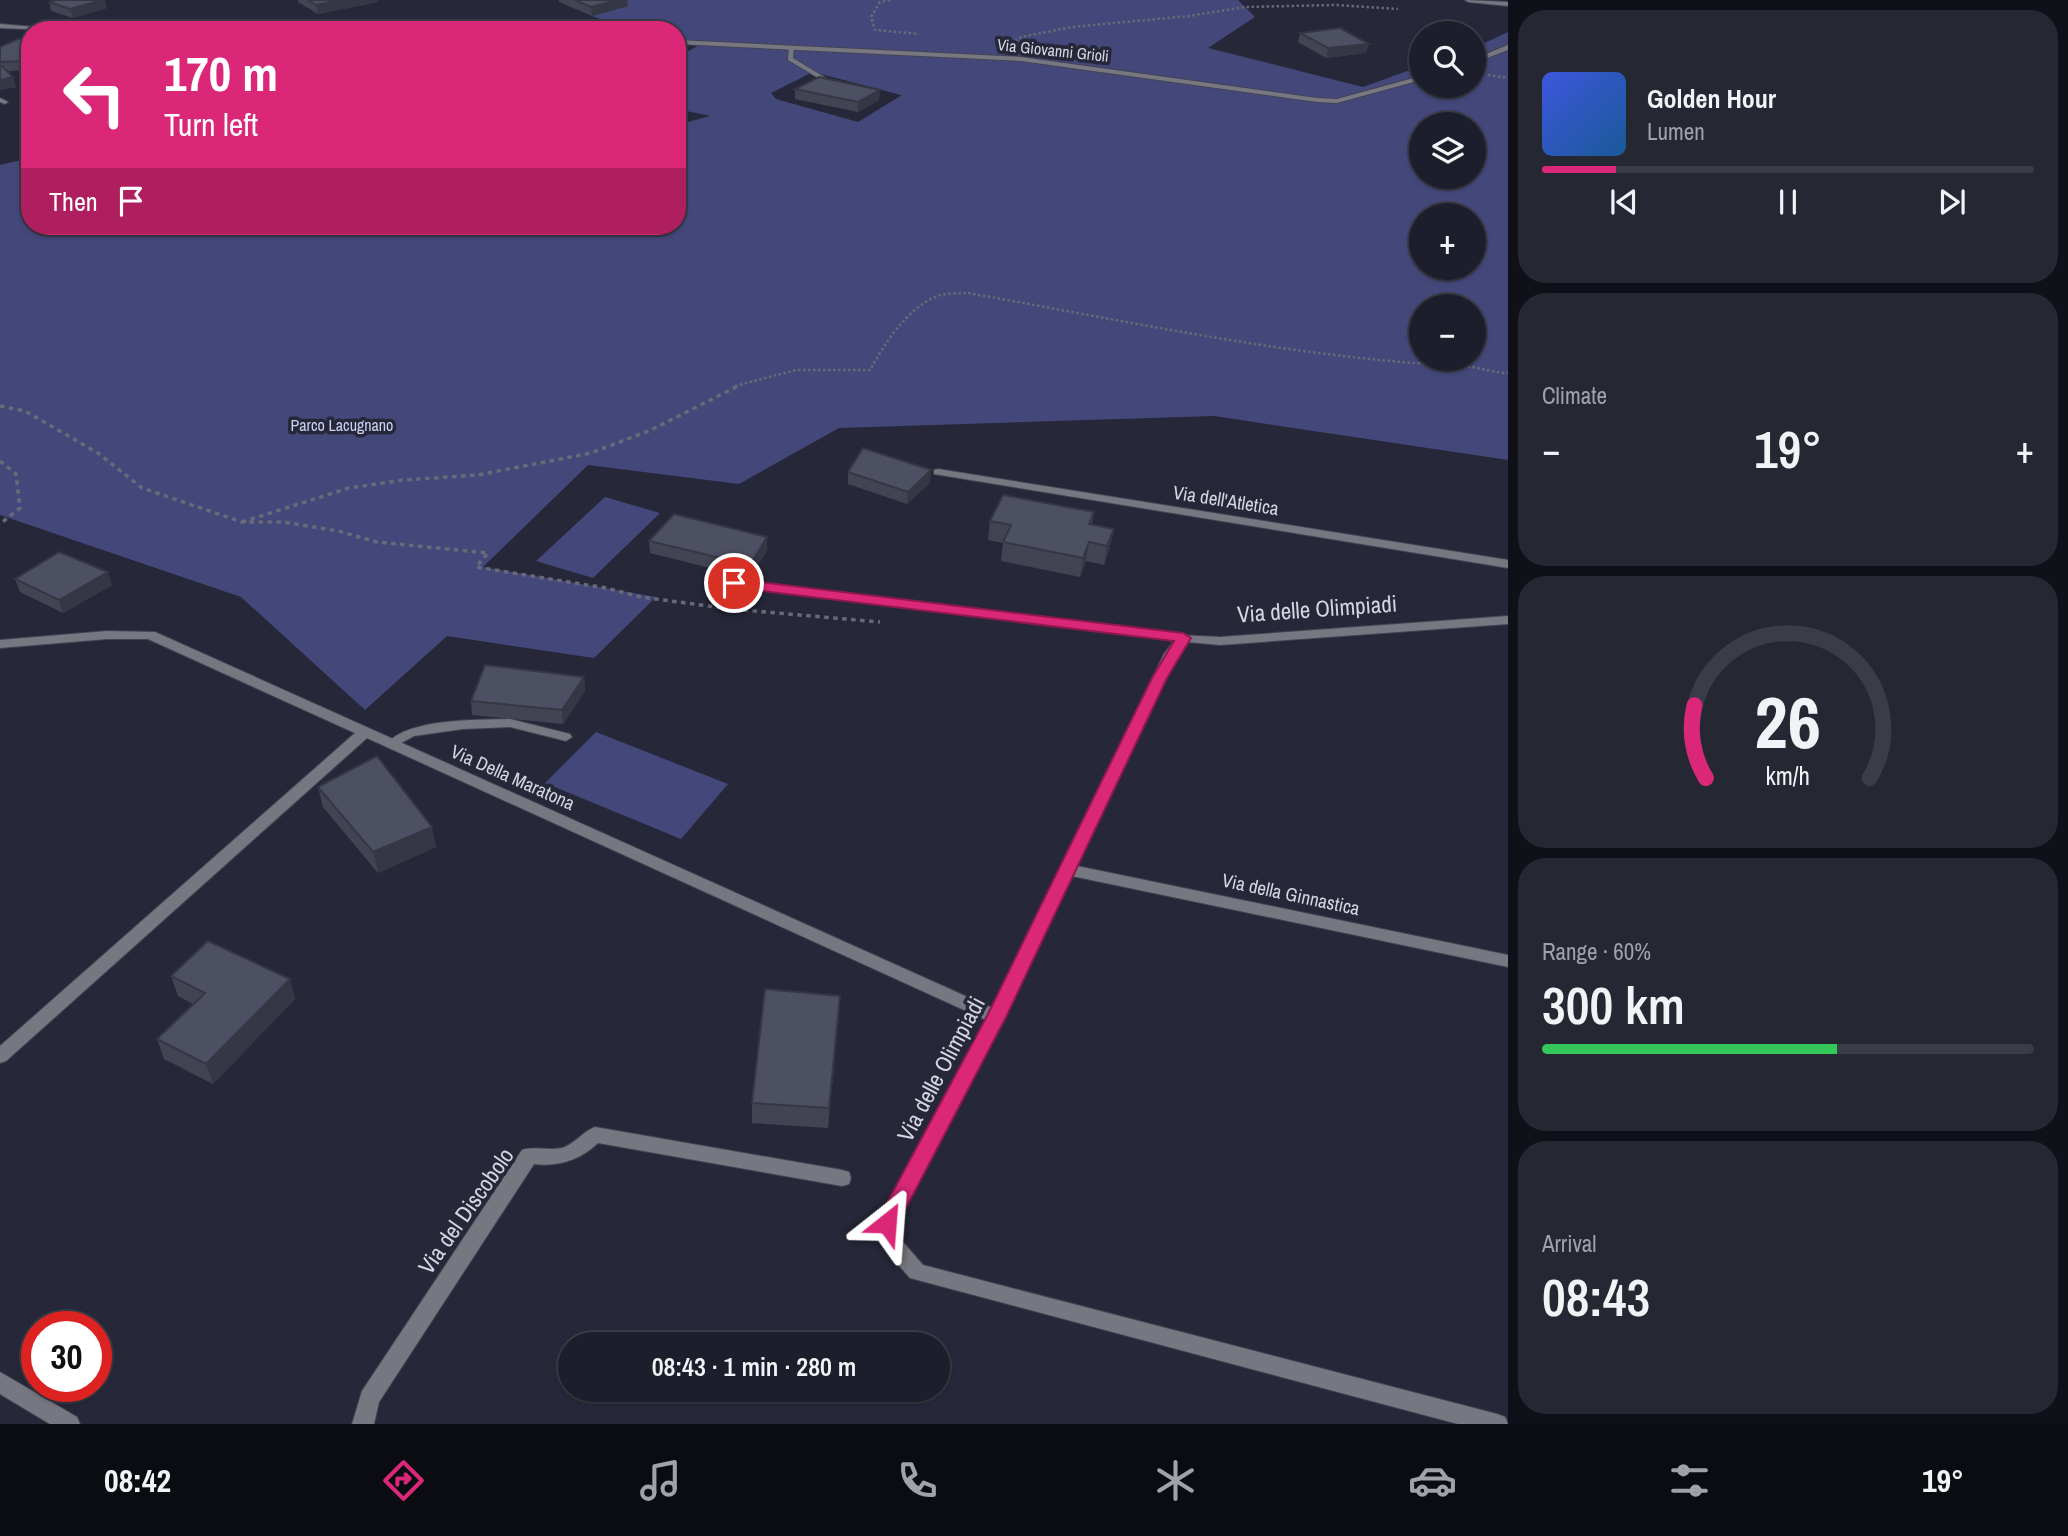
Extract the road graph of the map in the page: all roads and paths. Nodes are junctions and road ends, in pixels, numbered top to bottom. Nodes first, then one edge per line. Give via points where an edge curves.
1 (890, 0) edge
2 (1468, 0) edge
3 (1508, 4) edge
4 (1398, 9) dead end
5 (0, 26) edge
6 (21, 28) edge
7 (925, 35) dead end
8 (686, 42) edge
9 (791, 47) junction
10 (1508, 47) edge
11 (1003, 54) junction
12 (1486, 56) edge
13 (1409, 81) edge
14 (848, 86) edge
15 (1508, 373) edge
16 (0, 406) edge
17 (0, 461) edge
18 (938, 472) dead end
19 (242, 522) junction
20 (0, 524) edge
21 (1508, 564) edge
22 (734, 583) dead end
23 (822, 617) dead end
24 (1508, 620) edge
25 (1183, 638) junction
26 (0, 644) edge
27 (365, 732) junction
28 (566, 737) dead end
29 (392, 744) junction
30 (1066, 869) junction
31 (1508, 961) edge
32 (996, 1017) junction
33 (0, 1056) edge
34 (842, 1178) dead end
35 (0, 1382) edge
36 (69, 1424) edge
37 (363, 1424) edge
38 (1497, 1424) edge

1 - 7 path via 880,2 871,17 875,30
2 - 3 street
4 - 11 path via 1245,7 1072,27 1021,37
5 - 6 street
8 - 9 street, Via Giovanni Grioli
9 - 11 street, Via Giovanni Grioli
9 - 14 lane via 790,59 827,81
10 - 12 street
11 - 13 street, Via Giovanni Grioli via 1317,100 1346,99
15 - 19 path via 1280,349 968,293 937,296 895,329 870,370 796,370 735,386 651,430 591,453 478,475 349,488
16 - 19 path via 25,411 99,453 142,488
17 - 20 path via 16,474 20,509
18 - 21 street, Via dell'Atletica
19 - 23 path via 284,523 377,542 488,553 476,567 641,597
22 - 25 lane
24 - 25 street, Via delle Olimpiadi via 1220,641
25 - 30 street, Via delle Olimpiadi
26 - 27 street, Via Della Maratona via 150,635
27 - 29 street, Via Della Maratona
27 - 33 street
28 - 29 lane via 510,723 411,732
29 - 32 street, Via Della Maratona
30 - 31 street, Via della Ginnastica
30 - 32 street, Via delle Olimpiadi
32 - 38 street, Via delle Olimpiadi via 887,1223 894,1246 917,1272
34 - 37 street, Via del Discobolo via 595,1135 584,1146 554,1159 529,1156 369,1398
35 - 36 street

